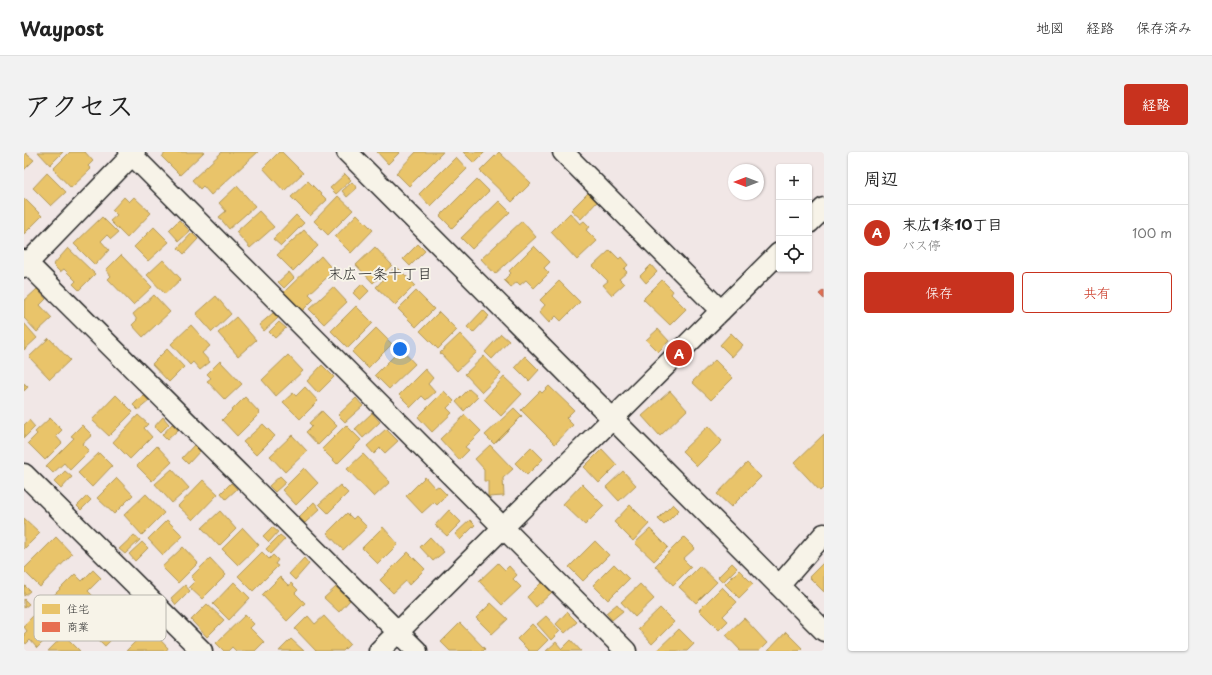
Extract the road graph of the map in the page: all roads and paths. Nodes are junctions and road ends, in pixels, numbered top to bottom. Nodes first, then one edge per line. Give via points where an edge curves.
1 (347, 152) edge
2 (563, 152) edge
3 (132, 153) edge
4 (824, 208) edge
5 (812, 220) edge
6 (776, 256) edge
7 (25, 263) edge
8 (721, 311) junction
9 (613, 419) junction
10 (24, 474) edge
11 (504, 527) junction
12 (824, 534) edge
13 (780, 586) junction
14 (146, 595) edge
15 (166, 615) edge
16 (824, 631) edge
17 (398, 632) junction
18 (202, 651) edge
19 (379, 651) edge
20 (417, 651) edge
21 (626, 651) edge

1 - 9 street
2 - 8 street
3 - 7 street
3 - 11 street
4 - 5 street
6 - 8 street
7 - 17 street
8 - 9 street
9 - 11 street
9 - 13 street
10 - 14 street
11 - 17 street
11 - 21 street
12 - 13 street
13 - 16 street
15 - 18 street
17 - 19 street
17 - 20 street

